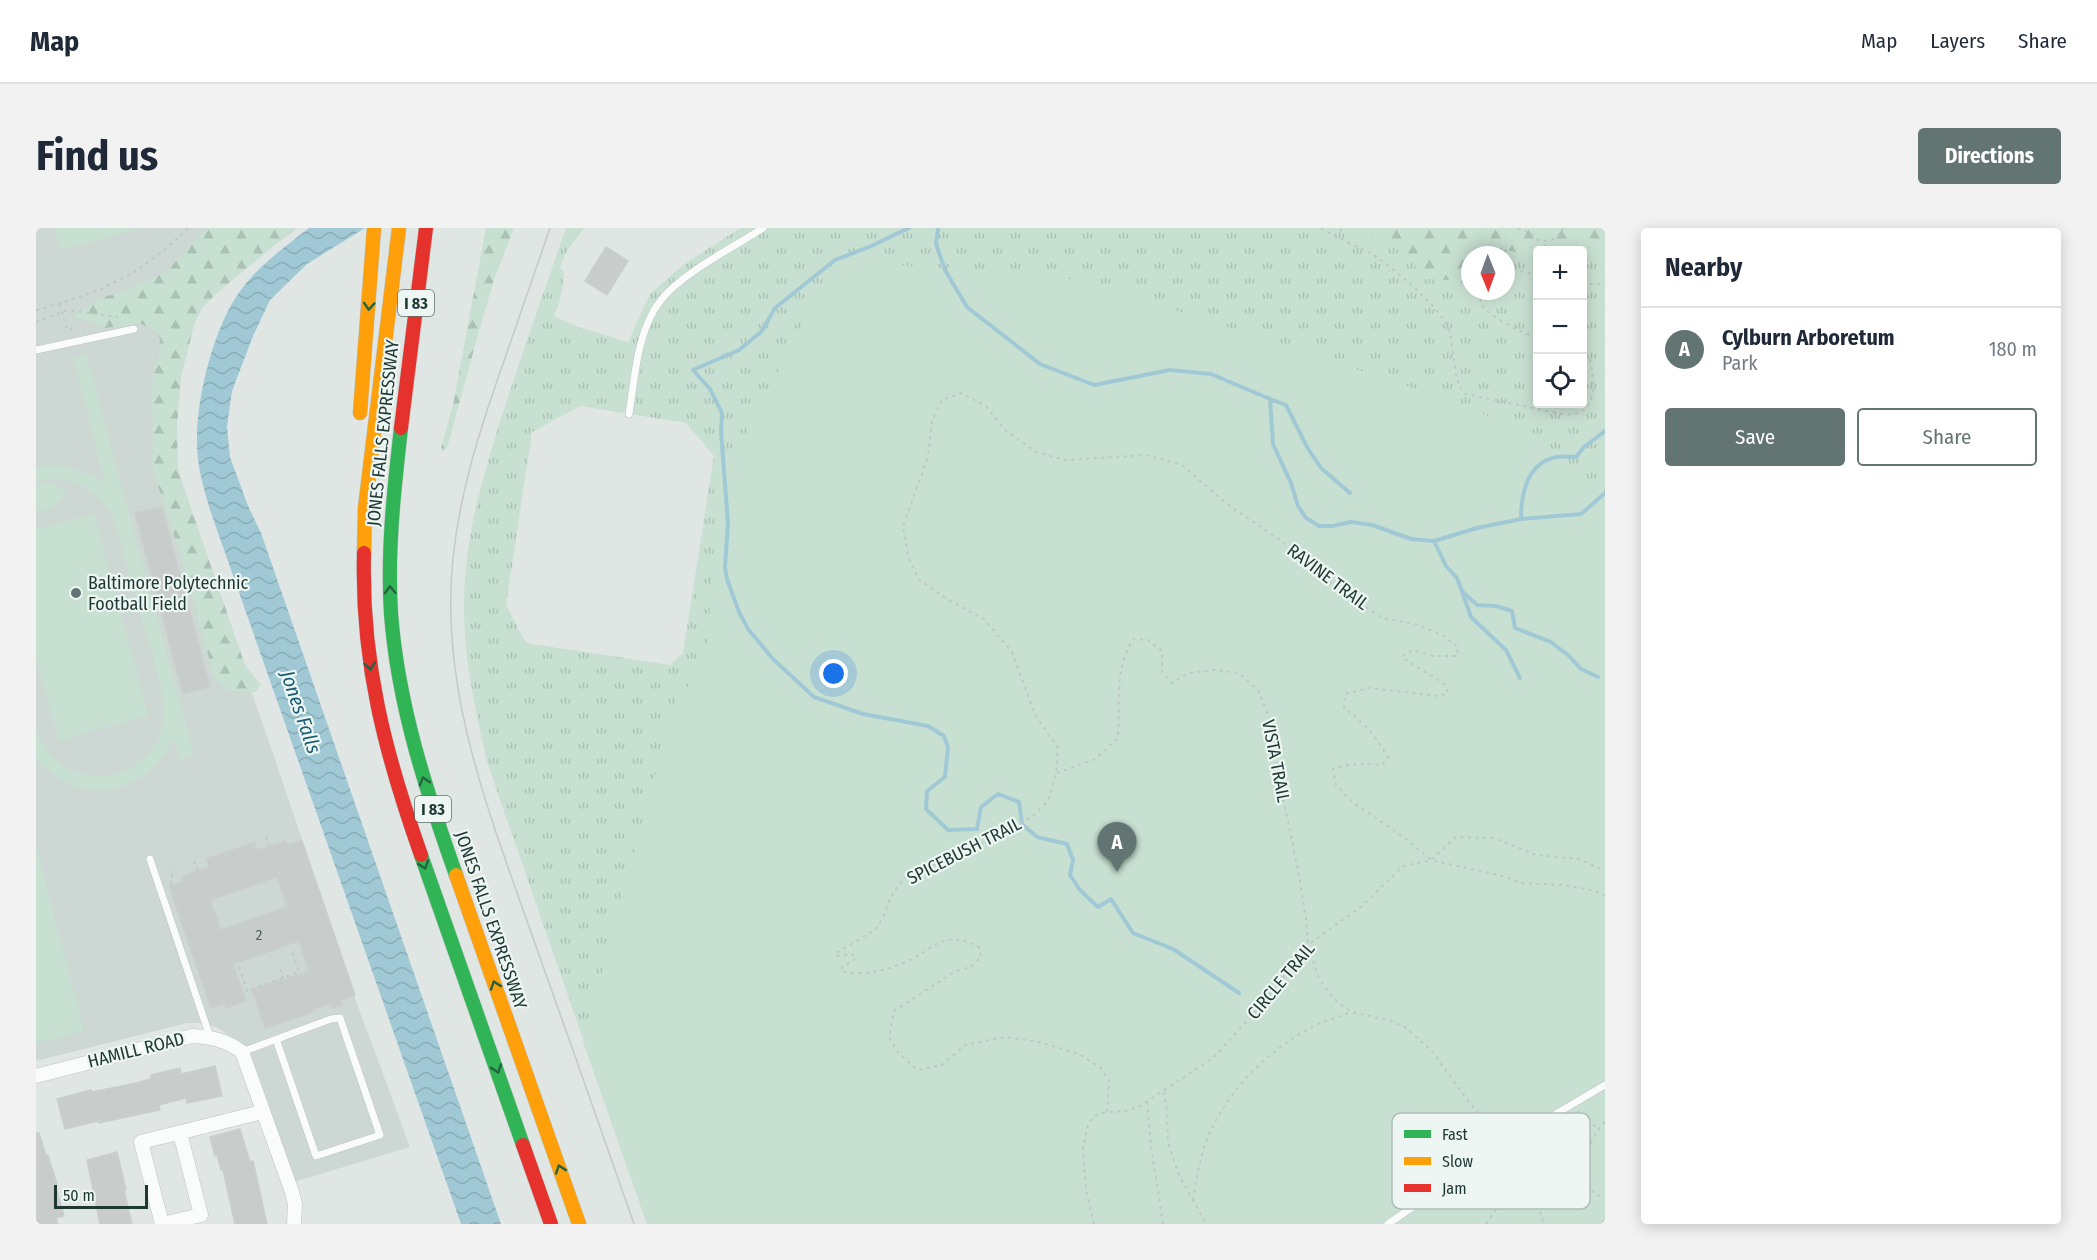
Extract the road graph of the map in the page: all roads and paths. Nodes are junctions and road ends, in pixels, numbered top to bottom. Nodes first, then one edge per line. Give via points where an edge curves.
1 (188, 228) edge
2 (374, 228) edge
3 (426, 228) edge
4 (438, 228) edge
5 (763, 228) edge
6 (1321, 228) edge
7 (1343, 228) edge
8 (1518, 228) edge
9 (1563, 228) edge
10 (399, 230) edge
11 (1334, 236) junction
12 (1515, 270) edge
13 (1533, 275) edge
14 (1587, 283) edge
15 (1605, 285) edge
16 (1482, 300) edge
17 (60, 304) junction
18 (36, 310) edge
19 (62, 311) junction
20 (118, 317) dead end
21 (36, 322) edge
22 (71, 328) dead end
23 (134, 329) dead end
24 (1533, 336) edge
25 (36, 350) edge
26 (1587, 354) edge
27 (407, 375) junction
28 (629, 414) dead end
29 (360, 422) dead end
30 (1005, 430) joint
31 (359, 444) dead end
32 (363, 586) junction
33 (1056, 773) junction
34 (266, 837) dead end
35 (270, 849) dead end
36 (150, 859) dead end
37 (1431, 860) junction
38 (194, 861) dead end
39 (173, 868) dead end
40 (1605, 871) edge
41 (193, 875) dead end
42 (171, 884) dead end
43 (1605, 896) edge
44 (1308, 945) junction
45 (291, 949) dead end
46 (239, 966) dead end
47 (280, 969) dead end
48 (283, 978) junction
49 (1351, 1012) junction
50 (210, 1036) junction
51 (276, 1039) junction
52 (242, 1052) junction
53 (36, 1076) edge
54 (1605, 1085) edge
55 (1164, 1092) junction
56 (1147, 1102) junction
57 (1574, 1102) junction
58 (262, 1112) junction
59 (1107, 1112) junction
60 (1478, 1113) edge
61 (1556, 1113) edge
62 (1579, 1113) edge
63 (1605, 1122) edge
64 (1590, 1125) edge
65 (1600, 1126) junction
66 (180, 1133) junction
67 (1590, 1139) edge
68 (1591, 1142) junction
69 (1590, 1147) edge
70 (1590, 1187) edge
71 (1605, 1198) edge
72 (1193, 1200) junction
73 (1410, 1209) edge
74 (1497, 1209) edge
75 (1539, 1209) edge
76 (1605, 1216) edge
77 (162, 1224) edge
78 (294, 1224) edge
79 (551, 1224) edge
80 (579, 1224) edge
81 (1094, 1224) edge
82 (1163, 1224) edge
83 (1206, 1224) edge
84 (1388, 1224) edge
85 (1486, 1224) edge
86 (1544, 1224) edge
87 (1603, 1224) edge

1 - 17 path via 134,272 96,292
2 -> 29 highway
3 - 27 highway, JONES FALLS EXPRESSWAY / I 83
4 - 27 highway
5 - 28 lane via 684,278 662,298 652,313 640,350
6 - 11 path
7 - 11 path
8 - 9 path via 1545,242 1560,235
10 - 32 highway, JONES FALLS EXPRESSWAY / I 83 via 365,508
11 - 26 path via 1385,264 1442,317 1450,332 1462,392 1562,414 1577,413 1589,405 1594,393
12 - 13 path
14 - 15 path
16 - 24 path via 1489,312
17 - 18 path
17 - 19 path
19 - 20 path
19 - 21 path
19 - 22 path via 66,327
23 - 25 lane
80 -> 27 highway, JONES FALLS EXPRESSWAY / I 83 via 429,795 404,704 392,627 390,543
30 - 33 path, SPICEBUSH TRAIL via 986,406 961,393 942,400 932,422 928,457 903,526 908,556 918,579 984,619 1012,652 1035,715 1058,748
30 - 37 path, RAVINE TRAIL via 1038,453 1067,460 1146,455 1182,465 1227,504 1382,618 1415,624 1442,635 1458,647 1457,656 1433,656 1413,650 1402,656 1437,678 1447,687 1447,694 1368,688 1345,694 1344,708 1364,723 1388,758 1382,765 1358,764 1333,770 1336,785 1351,801
31 - 32 highway
32 -> 79 highway, JONES FALLS EXPRESSWAY / I 83 via 370,668 389,757
33 - 44 path, VISTA TRAIL via 1095,759 1118,738 1119,672 1132,639 1148,640 1162,651 1162,672 1172,683 1188,673 1239,673 1258,690 1269,717
33 - 59 path, SPICEBUSH TRAIL via 1048,801 1033,816 903,879 874,930 836,956 856,956 841,971 879,972 948,940 963,940 979,947 981,957 972,966 954,972 894,1011 889,1038 899,1054 918,1070 942,1065 965,1045 1005,1037 1039,1042 1079,1054 1101,1068 1109,1081
34 - 35 path
36 - 50 lane
37 - 40 path, CIRCLE TRAIL via 1456,837 1494,838 1536,855 1579,859
37 - 43 path via 1521,883 1592,890
37 - 44 path, CIRCLE TRAIL via 1403,866 1362,906
38 - 41 path via 198,873
39 - 42 path
44 - 49 path, VISTA TRAIL via 1319,979 1333,998
44 - 55 path, CIRCLE TRAIL via 1259,1008 1213,1058
45 - 48 path via 300,972
46 - 48 path via 247,991
47 - 48 path
49 - 60 path via 1405,1027 1431,1050
49 - 72 path via 1321,1023 1267,1056 1226,1103 1209,1133 1198,1166
50 - 52 street, HAMILL ROAD
50 - 53 street, HAMILL ROAD via 174,1040
51 - 51 lane via 316,1156 380,1135 340,1018
51 - 52 lane
52 - 58 street
54 - 57 lane
55 - 56 path, CIRCLE TRAIL
55 - 72 path via 1168,1142 1178,1173
56 - 59 path, CIRCLE TRAIL via 1126,1111
56 - 82 path
57 - 61 lane
57 - 62 path
58 - 66 street
58 - 78 street via 292,1192
59 - 81 path via 1096,1115 1088,1124 1083,1150
63 - 65 path
64 - 65 path
65 - 68 path
66 - 77 street via 141,1142
66 - 77 street via 201,1215
67 - 68 path
68 - 69 path
70 - 71 path via 1597,1196
72 - 83 path
73 - 84 lane
74 - 85 path
75 - 86 path
76 - 87 path

